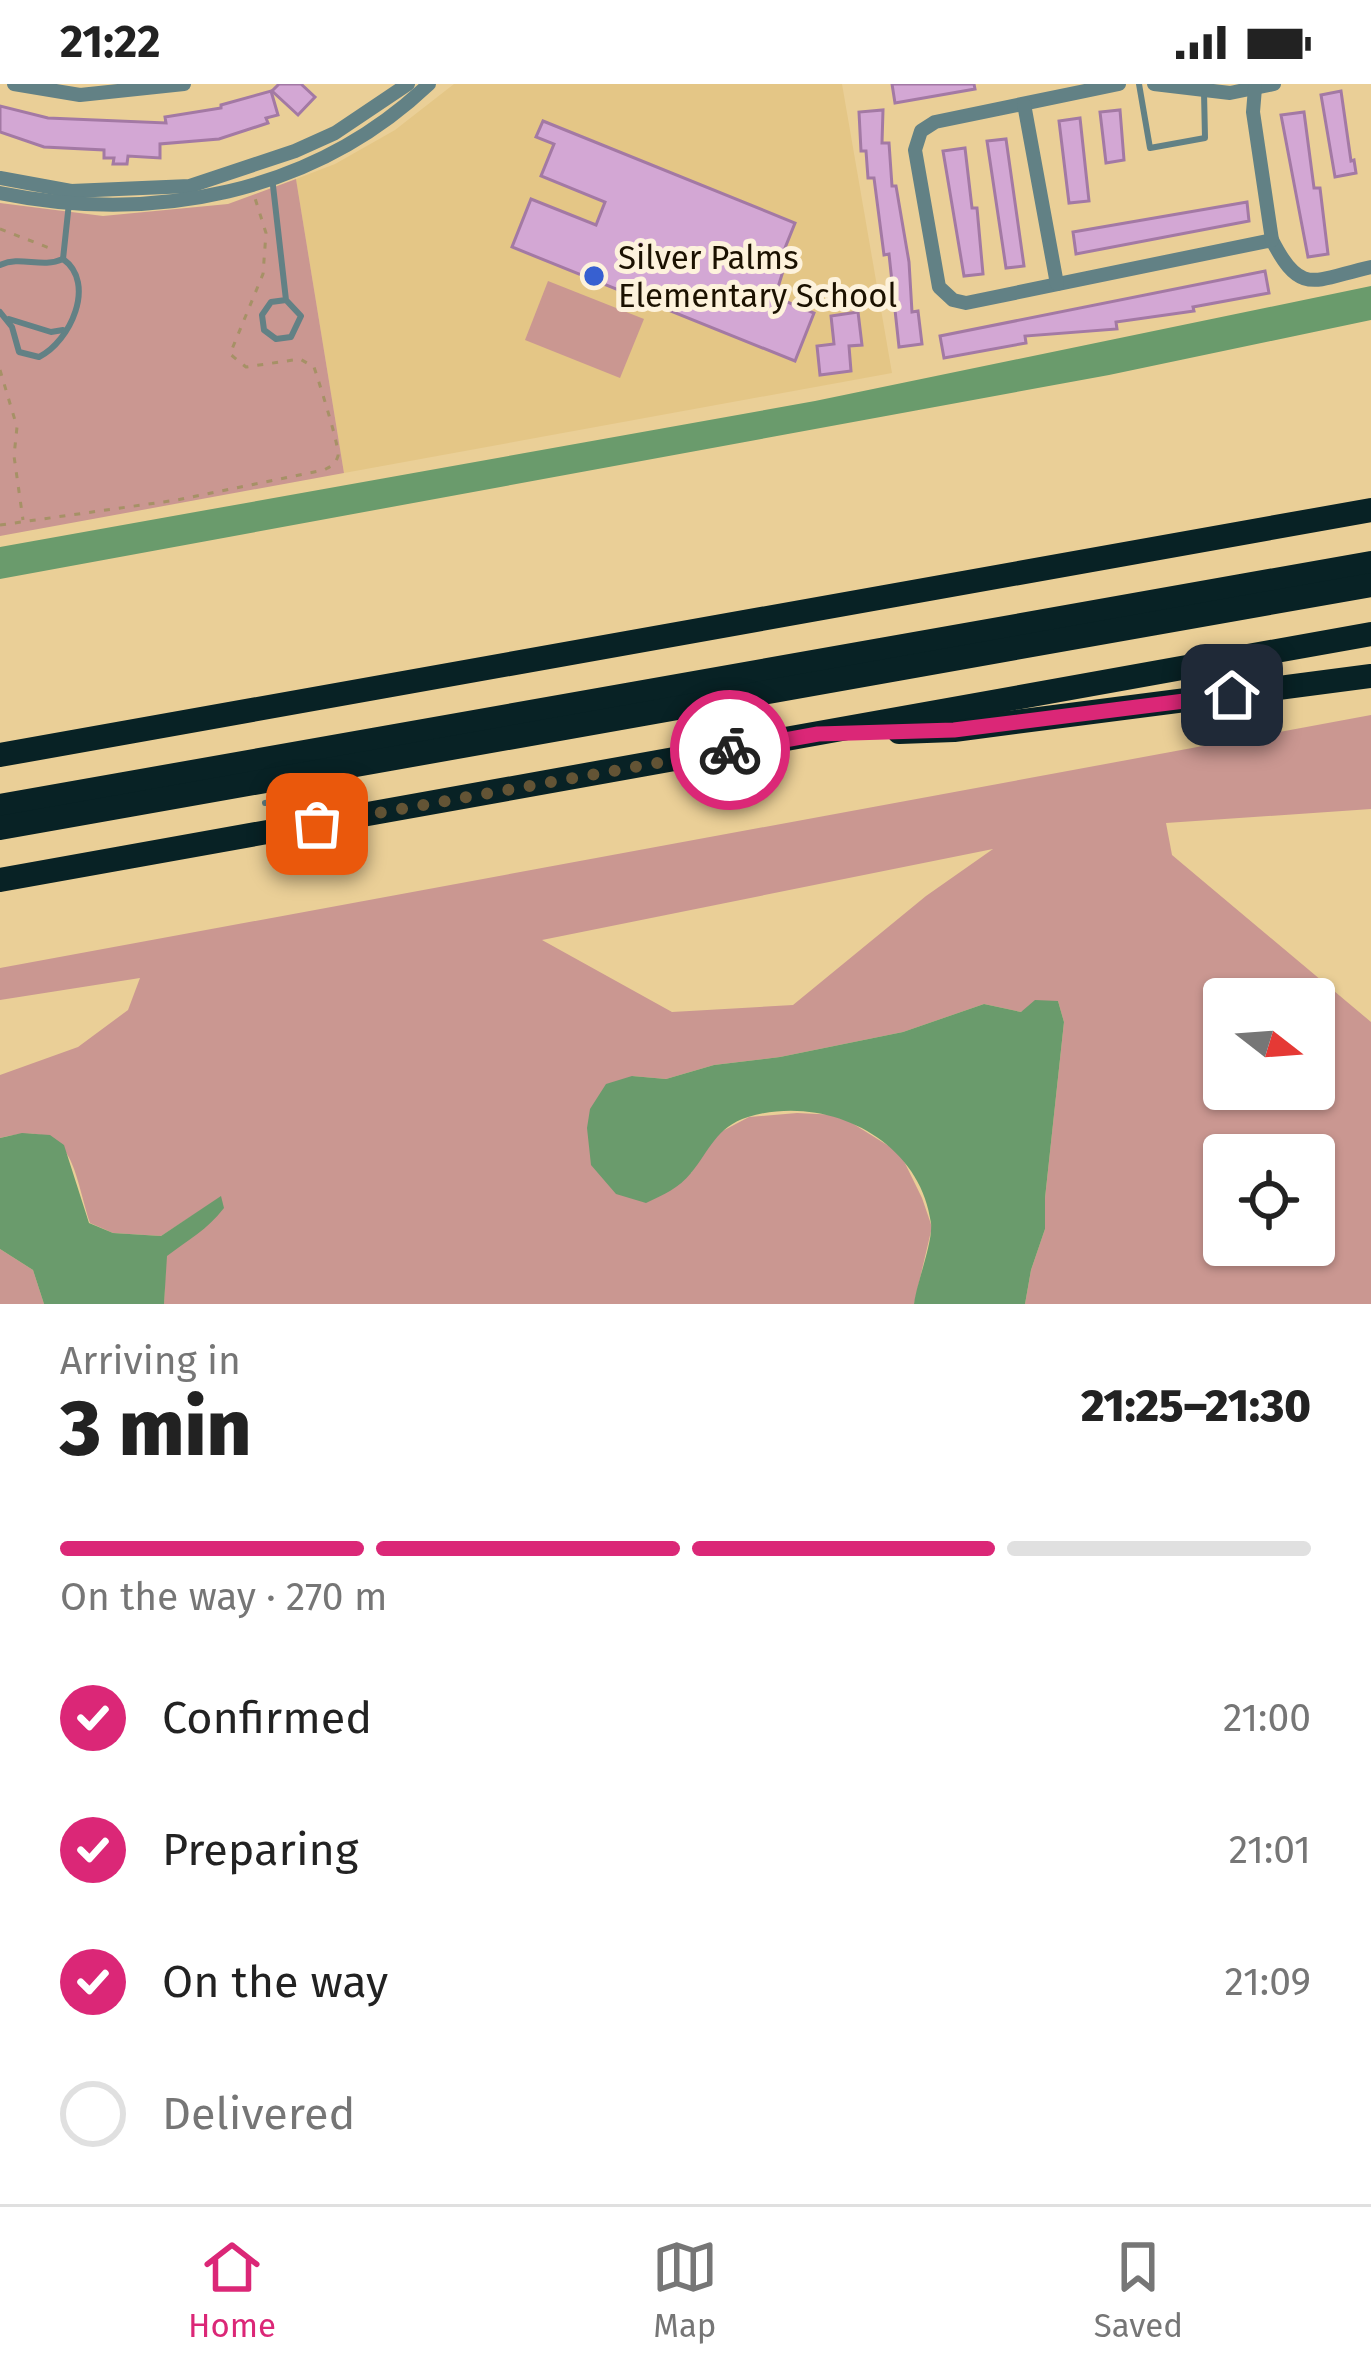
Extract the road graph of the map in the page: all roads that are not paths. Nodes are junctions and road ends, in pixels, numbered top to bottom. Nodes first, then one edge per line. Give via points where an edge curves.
1 (14, 84) edge
2 (184, 84) edge
3 (408, 84) edge
4 (429, 84) edge
5 (1119, 84) edge
6 (1139, 84) edge
7 (1154, 84) edge
8 (1274, 84) edge
9 (1255, 85) edge
10 (1204, 92) junction
11 (1024, 104) junction
12 (0, 178) edge
13 (272, 184) junction
14 (0, 193) edge
15 (70, 198) junction
16 (1271, 240) junction
17 (63, 260) junction
18 (0, 266) edge
19 (1371, 267) edge
20 (1058, 284) junction
21 (286, 300) junction
22 (0, 312) edge
23 (8, 319) junction
24 (63, 330) junction
25 (1371, 499) edge
26 (1371, 510) edge
27 (1191, 542) junction
28 (1371, 545) edge
29 (1371, 563) edge
30 (1371, 585) edge
31 (1022, 625) junction
32 (1371, 634) edge
33 (1371, 676) edge
34 (818, 734) junction
35 (0, 755) edge
36 (311, 773) junction
37 (265, 803) dead end
38 (0, 806) edge
39 (0, 828) edge
40 (0, 880) edge

1 - 2 street via 80,95
3 - 15 street via 335,133 230,174
4 - 13 street via 383,121
5 - 11 street
6 - 10 lane via 1150,148 1205,138
7 - 10 street
8 - 9 street
9 - 10 street
9 - 16 street
11 - 20 street
11 - 20 street via 922,131 915,150 939,287 966,303
12 - 15 street
13 - 15 street via 172,203
13 - 21 lane
14 - 15 street
15 - 17 lane
16 - 19 street via 1288,273 1305,281
16 - 20 street
17 - 18 lane
17 - 24 lane via 81,288
21 - 21 lane via 271,302 262,315 276,339 291,337 300,324
22 - 23 lane
23 - 24 lane
23 - 24 lane via 25,355 46,354
25 - 27 highway
26 - 27 highway
27 - 35 highway
28 - 31 highway via 1047,609
29 - 31 highway
30 - 36 highway
31 - 38 highway
32 - 34 highway
33 - 34 highway via 954,730
34 - 40 highway
36 - 37 lane
36 - 39 highway

